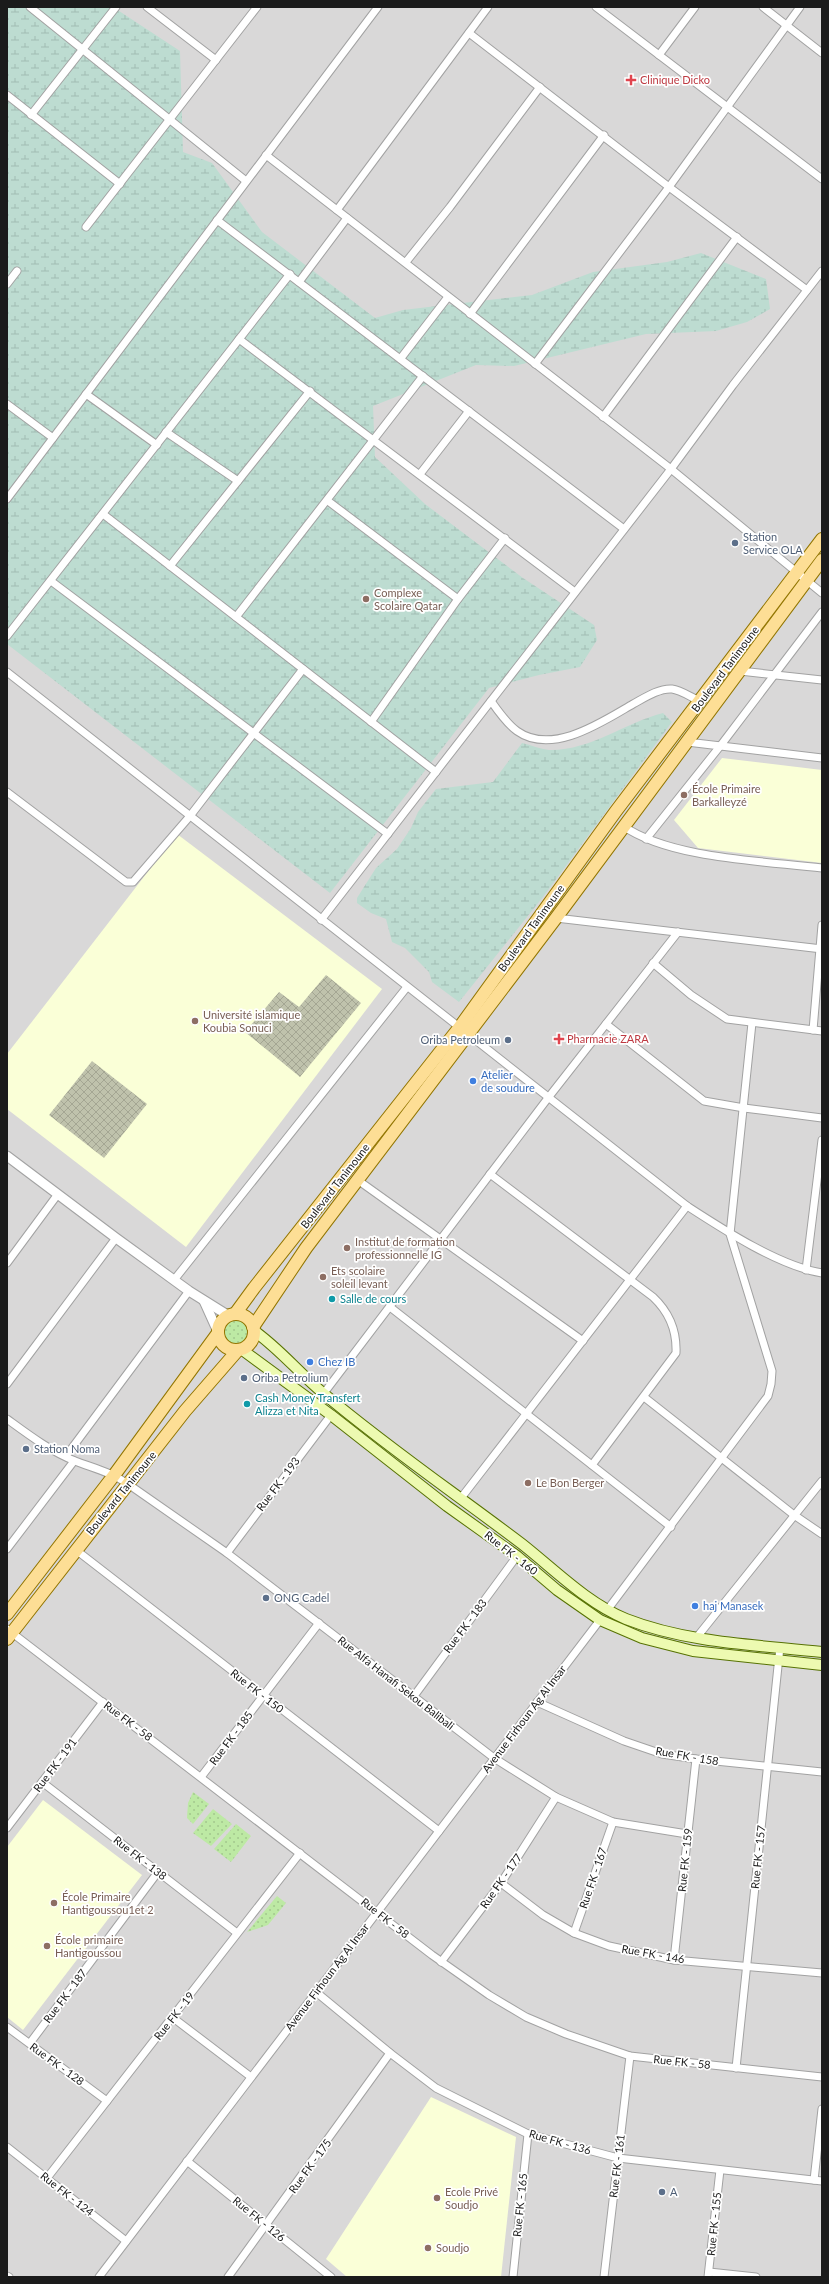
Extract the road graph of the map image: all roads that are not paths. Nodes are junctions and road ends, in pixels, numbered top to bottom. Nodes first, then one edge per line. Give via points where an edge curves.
1 (30, 7) edge
2 (116, 7) edge
3 (147, 7) edge
4 (257, 7) edge
5 (378, 7) edge
6 (488, 7) edge
7 (596, 7) edge
8 (695, 7) edge
9 (763, 7) edge
10 (800, 7) edge
11 (786, 26) junction
12 (470, 33) junction
13 (82, 49) junction
14 (821, 51) edge
15 (659, 55) junction
16 (216, 60) junction
17 (540, 87) junction
18 (7, 96) edge
19 (726, 106) junction
20 (31, 114) junction
21 (169, 119) junction
22 (604, 135) junction
23 (266, 155) junction
24 (822, 179) edge
25 (246, 181) junction
26 (120, 184) junction
27 (669, 187) junction
28 (337, 210) junction
29 (347, 218) junction
30 (218, 220) junction
31 (86, 227) dead end
32 (737, 237) junction
33 (406, 262) junction
34 (17, 271) dead end
35 (822, 271) edge
36 (290, 274) junction
37 (299, 282) junction
38 (7, 284) edge
39 (807, 290) junction
40 (448, 297) junction
41 (470, 314) junction
42 (239, 339) junction
43 (401, 358) junction
44 (535, 364) junction
45 (423, 376) junction
46 (310, 391) junction
47 (86, 394) junction
48 (7, 404) edge
49 (469, 411) junction
50 (603, 417) junction
51 (166, 432) junction
52 (52, 438) junction
53 (374, 439) junction
54 (157, 445) junction
55 (671, 469) junction
56 (420, 474) junction
57 (238, 481) junction
58 (7, 499) edge
59 (328, 501) junction
60 (103, 514) junction
61 (624, 529) junction
62 (505, 538) junction
63 (822, 539) edge
64 (822, 560) edge
65 (170, 566) junction
66 (796, 573) junction
67 (51, 581) junction
68 (806, 581) junction
69 (575, 592) junction
70 (822, 593) edge
71 (458, 599) junction
72 (822, 612) edge
73 (236, 617) junction
74 (7, 636) edge
75 (303, 669) junction
76 (740, 671) junction
77 (7, 672) edge
78 (774, 674) junction
79 (822, 680) edge
80 (490, 701) junction
81 (700, 701) junction
82 (371, 722) junction
83 (254, 734) junction
84 (687, 742) junction
85 (721, 745) junction
86 (822, 758) edge
87 (436, 772) junction
88 (7, 792) edge
89 (190, 816) junction
90 (623, 826) junction
91 (388, 834) junction
92 (646, 839) junction
93 (822, 868) edge
94 (556, 918) junction
95 (321, 920) junction
96 (822, 926) edge
97 (678, 932) junction
98 (821, 949) edge
99 (653, 963) junction
100 (407, 987) junction
101 (752, 1023) junction
102 (606, 1024) junction
103 (813, 1030) junction
104 (463, 1031) junction
105 (822, 1031) edge
106 (548, 1098) junction
107 (744, 1108) junction
108 (822, 1118) edge
109 (822, 1140) edge
110 (7, 1156) edge
111 (490, 1174) junction
112 (359, 1181) junction
113 (819, 1188) edge
114 (58, 1194) junction
115 (687, 1206) junction
116 (730, 1234) junction
117 (116, 1238) junction
118 (441, 1239) junction
119 (7, 1263) edge
120 (806, 1270) junction
121 (822, 1273) edge
122 (174, 1280) junction
123 (630, 1280) junction
124 (189, 1291) junction
125 (204, 1301) junction
126 (390, 1307) junction
127 (232, 1315) junction
128 (253, 1328) junction
129 (218, 1332) junction
130 (583, 1341) junction
131 (240, 1350) junction
132 (7, 1384) edge
133 (324, 1394) junction
134 (644, 1397) junction
135 (527, 1414) junction
136 (331, 1415) junction
137 (7, 1419) edge
138 (66, 1456) junction
139 (722, 1456) junction
140 (74, 1461) junction
141 (592, 1465) junction
142 (115, 1474) junction
143 (822, 1481) edge
144 (128, 1484) junction
145 (461, 1498) junction
146 (794, 1515) junction
147 (671, 1527) junction
148 (822, 1534) edge
149 (7, 1549) edge
150 (76, 1550) junction
151 (227, 1553) junction
152 (517, 1556) junction
153 (608, 1609) junction
154 (7, 1614) edge
155 (626, 1618) junction
156 (600, 1620) junction
157 (319, 1623) junction
158 (620, 1629) junction
159 (9, 1633) edge
160 (697, 1637) junction
161 (780, 1647) junction
162 (822, 1652) edge
163 (778, 1660) junction
164 (822, 1665) edge
165 (263, 1696) junction
166 (414, 1696) junction
167 (103, 1702) junction
168 (537, 1702) junction
169 (494, 1758) junction
170 (696, 1759) junction
171 (767, 1766) junction
172 (822, 1772) edge
173 (201, 1777) junction
174 (42, 1782) junction
175 (556, 1797) junction
176 (613, 1822) junction
177 (7, 1828) edge
178 (439, 1831) junction
179 (687, 1834) junction
180 (300, 1853) junction
181 (158, 1872) junction
182 (501, 1883) junction
183 (377, 1912) junction
184 (237, 1933) junction
185 (574, 1933) junction
186 (674, 1960) junction
187 (441, 1962) junction
188 (746, 1966) junction
189 (822, 1973) edge
190 (316, 1992) junction
191 (172, 2017) junction
192 (7, 2027) edge
193 (30, 2044) junction
194 (390, 2053) junction
195 (630, 2056) junction
196 (736, 2068) junction
197 (251, 2077) junction
198 (822, 2078) edge
199 (107, 2101) junction
200 (822, 2109) edge
201 (528, 2134) junction
202 (7, 2147) edge
203 (618, 2158) junction
204 (187, 2161) junction
205 (720, 2170) junction
206 (47, 2178) junction
207 (814, 2180) junction
208 (822, 2181) edge
209 (267, 2225) junction
210 (126, 2240) junction
211 (709, 2274) edge
212 (99, 2277) edge
213 (228, 2277) edge
214 (331, 2277) edge
215 (512, 2277) edge
216 (604, 2277) edge
217 (756, 2277) edge

1 - 13 street
2 - 13 street
3 - 16 street
4 - 16 street
5 - 23 street
6 - 12 street
7 - 15 street
8 - 15 street
9 - 11 street
10 - 11 street
11 - 14 street
11 - 19 street
12 - 17 street
12 - 28 street
13 - 20 street
13 - 21 street
15 - 19 street
16 - 21 street
17 - 22 street
17 - 33 street
18 - 20 street
19 - 24 street
19 - 27 street
20 - 26 street
21 - 25 street
21 - 26 street
22 - 27 street
22 - 41 street
23 - 25 street
23 - 28 street
25 - 30 street
26 - 31 street
27 - 32 street
27 - 44 street
28 - 29 street
29 - 33 street
29 - 37 street
30 - 36 street
30 - 47 street
32 - 39 street
32 - 50 street
33 - 40 street
34 - 38 street
35 - 39 street
36 - 37 street
36 - 42 street
37 - 43 street
39 - 55 street via 732,385
40 - 41 street
40 - 43 street
41 - 44 street
42 - 46 street
42 - 51 street
43 - 45 street
44 - 50 street
45 - 49 street
45 - 53 street
46 - 53 street
46 - 57 street
47 - 52 street
47 - 54 street
48 - 52 street
49 - 56 street
49 - 61 street
50 - 55 street
51 - 54 street
51 - 57 street
52 - 58 street
53 - 56 street
53 - 59 street
54 - 60 street
55 - 61 street
55 - 66 street
56 - 62 street
57 - 65 street
59 - 71 street
59 - 73 street
60 - 65 street
60 - 67 street
61 - 69 street
62 - 69 street
62 - 71 street
63 - 66 main road, Boulevard Tanimoune
64 - 68 main road, Boulevard Tanimoune
65 - 73 street
66 - 68 street
66 - 81 main road, Boulevard Tanimoune
67 - 74 street
67 - 83 street
68 - 70 street
68 - 76 main road, Boulevard Tanimoune
69 - 80 street
71 - 82 street
72 - 78 street
73 - 75 street
75 - 82 street
75 - 83 street
76 - 78 street
76 - 84 main road, Boulevard Tanimoune
77 - 89 street
78 - 79 street
78 - 85 street
80 - 81 street via 516,731 528,737 555,739 570,737 645,697 662,691 674,689
80 - 87 street
81 - 104 main road, Boulevard Tanimoune via 616,810
82 - 87 street
83 - 89 street
83 - 91 street
84 - 85 street
84 - 90 main road, Boulevard Tanimoune
85 - 86 street
85 - 92 street
87 - 91 street
88 - 89 street via 126,882 133,882
89 - 95 street
90 - 92 street
90 - 94 main road, Boulevard Tanimoune
91 - 95 street
92 - 93 street via 712,855
94 - 97 street
94 - 104 main road, Boulevard Tanimoune
95 - 100 street
96 - 98 street
97 - 98 street
97 - 99 street
98 - 103 street
99 - 101 street via 691,995 727,1019
99 - 102 street
100 - 104 street
100 - 122 street
101 - 103 street
101 - 107 street
102 - 106 street
102 - 107 street via 704,1101
103 - 105 street
104 - 106 street
104 - 112 main road, Boulevard Tanimoune
104 - 127 main road, Boulevard Tanimoune
106 - 111 street
106 - 115 street
107 - 108 street
107 - 116 street
109 - 113 street
110 - 114 street
111 - 118 street
111 - 123 street
112 - 118 street
112 - 128 main road, Boulevard Tanimoune via 306,1248
113 - 120 street
114 - 117 street
114 - 119 street
115 - 116 street
115 - 123 street
116 - 120 street
116 - 139 street via 772,1371 772,1384 768,1396
117 - 122 street
117 - 132 street
118 - 126 street
118 - 130 street
120 - 121 street
122 - 124 street
123 - 130 street
123 - 134 street via 654,1297 666,1310 676,1342 676,1353
124 - 125 street
124 - 138 street
125 - 127 street
125 - 129 street
126 - 133 street
126 - 135 street
127 - 128 main road via 248,1319
127 - 129 main road via 221,1322
128 - 131 main road via 251,1342
128 - 133 main road, Rue FK - 160
129 - 131 main road via 222,1344 232,1350
129 - 142 main road, Boulevard Tanimoune
130 - 135 street
131 - 136 main road, Rue FK - 160
131 - 144 main road, Boulevard Tanimoune via 190,1404
133 - 145 main road, Rue FK - 160
134 - 139 street
134 - 141 street
135 - 141 street
135 - 145 street
136 - 151 street, Rue FK - 193
136 - 152 main road, Rue FK - 160 via 447,1506
137 - 138 street, Rue Alfa Hanafi Sekou Balibali via 44,1446
138 - 140 street, Rue Alfa Hanafi Sekou Balibali
139 - 146 street
139 - 147 street
140 - 142 street, Rue Alfa Hanafi Sekou Balibali
140 - 149 street
141 - 147 street
142 - 144 street, Rue Alfa Hanafi Sekou Balibali
142 - 154 main road, Boulevard Tanimoune
143 - 146 street
144 - 150 main road, Boulevard Tanimoune
144 - 151 street, Rue Alfa Hanafi Sekou Balibali
145 - 153 main road, Rue FK - 160 via 570,1584
146 - 148 street
146 - 160 street
147 - 153 street
150 - 159 main road, Boulevard Tanimoune
150 - 165 street, Rue FK - 150
151 - 157 street, Rue Alfa Hanafi Sekou Balibali
152 - 156 main road, Rue FK - 160 via 557,1590
152 - 166 street, Rue FK - 183
153 - 155 main road, Rue FK - 160
155 - 158 main road
155 - 160 main road, Rue FK - 160 via 654,1628
156 - 158 main road, Rue FK - 160
156 - 168 street, Avenue Firhoun Ag Al Insar
157 - 165 street, Rue FK - 185
157 - 166 street, Rue Alfa Hanafi Sekou Balibali
158 - 163 main road, Rue FK - 160 via 642,1638 693,1651
159 - 167 street, Rue FK - 58
160 - 161 main road, Rue FK - 160
161 - 162 main road, Rue FK - 160
161 - 163 street, Rue FK - 157
163 - 164 main road, Rue FK - 160
163 - 171 street, Rue FK - 157
165 - 173 street, Rue FK - 185
165 - 178 street, Rue FK - 150
166 - 169 street, Rue Alfa Hanafi Sekou Balibali
167 - 173 street, Rue FK - 58
167 - 174 street, Rue FK - 191
168 - 169 street, Avenue Firhoun Ag Al Insar
168 - 170 street, Rue FK - 158 via 624,1741 662,1754
169 - 175 street, Rue Alfa Hanafi Sekou Balibali
169 - 178 street, Avenue Firhoun Ag Al Insar
170 - 171 street, Rue FK - 158
170 - 179 street, Rue FK - 159
171 - 172 street, Rue FK - 158
171 - 188 street, Rue FK - 157
173 - 180 street, Rue FK - 58
174 - 177 street, Rue FK - 191
174 - 181 street, Rue FK - 138
175 - 176 street, Rue Alfa Hanafi Sekou Balibali
175 - 182 street, Rue FK - 177
176 - 179 street, Rue Alfa Hanafi Sekou Balibali
176 - 185 street, Rue FK - 167
178 - 183 street, Avenue Firhoun Ag Al Insar
179 - 186 street, Rue FK - 159
180 - 183 street, Rue FK - 58
180 - 184 street, Rue FK - 19
181 - 184 street, Rue FK - 138
181 - 193 street, Rue FK - 187
182 - 185 street, Rue FK - 146 via 543,1915
182 - 187 street, Rue FK - 177
183 - 187 street, Rue FK - 58
183 - 190 street, Avenue Firhoun Ag Al Insar
184 - 191 street, Rue FK - 19
185 - 186 street, Rue FK - 146 via 609,1946
186 - 188 street, Rue FK - 146
187 - 195 street, Rue FK - 58 via 526,2017
188 - 189 street, Rue FK - 146
188 - 196 street, Rue FK - 157
190 - 194 street, Rue FK - 136
190 - 197 street, Avenue Firhoun Ag Al Insar
191 - 197 street
191 - 199 street, Rue FK - 19
192 - 193 street, Rue FK - 128
193 - 199 street, Rue FK - 128
194 - 201 street, Rue FK - 136 via 436,2088
194 - 209 street, Rue FK - 175
195 - 196 street, Rue FK - 58
195 - 203 street, Rue FK - 161
196 - 198 street, Rue FK - 58
197 - 204 street, Avenue Firhoun Ag Al Insar
199 - 206 street, Rue FK - 19
200 - 207 street
201 - 203 street, Rue FK - 136
201 - 215 street, Rue FK - 165
202 - 206 street, Rue FK - 124
203 - 205 street, Rue FK - 136
203 - 216 street, Rue FK - 161
204 - 209 street, Rue FK - 126
204 - 210 street, Avenue Firhoun Ag Al Insar
205 - 207 street, Rue FK - 136
205 - 211 street, Rue FK - 155
206 - 210 street, Rue FK - 124
207 - 208 street, Rue FK - 136
209 - 213 street, Rue FK - 175
209 - 214 street, Rue FK - 126
210 - 212 street, Avenue Firhoun Ag Al Insar
211 - 217 street

